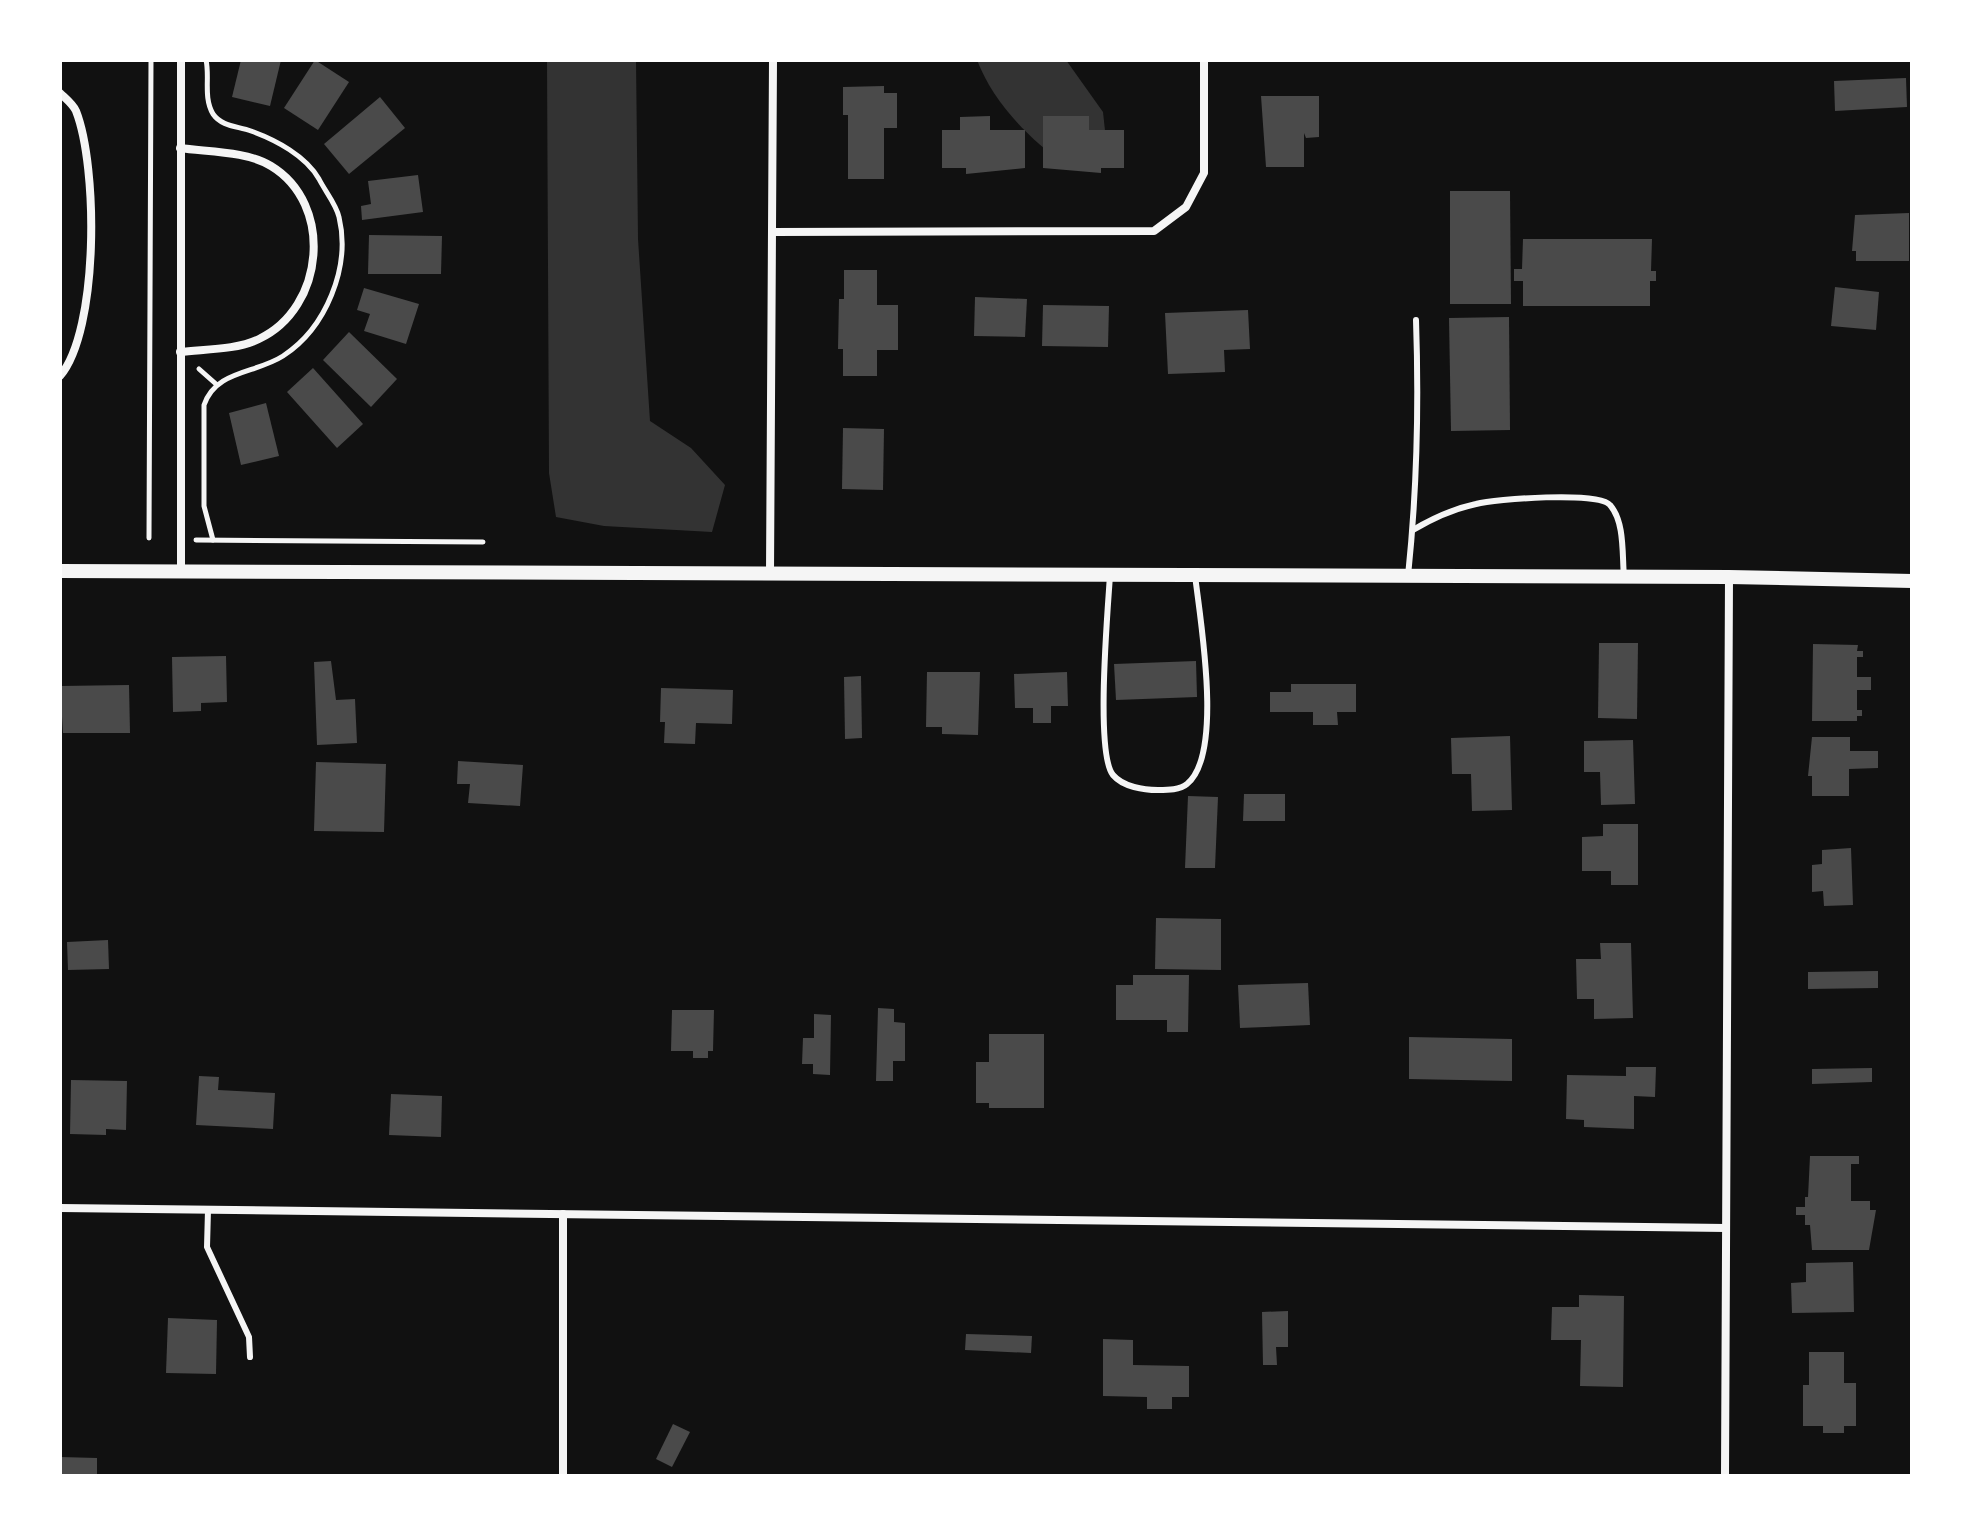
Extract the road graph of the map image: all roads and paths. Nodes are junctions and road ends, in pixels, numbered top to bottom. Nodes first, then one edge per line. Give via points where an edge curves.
1 (151, 60) edge
2 (181, 60) edge
3 (206, 60) edge
4 (773, 60) edge
5 (1204, 60) edge
6 (60, 93) edge
7 (180, 148) junction
8 (773, 232) junction
9 (1416, 320) dead end
10 (180, 352) junction
11 (60, 376) edge
12 (1413, 530) junction
13 (149, 538) dead end
14 (181, 539) junction
15 (213, 540) junction
16 (483, 542) dead end
17 (60, 571) edge
18 (181, 572) junction
19 (770, 573) junction
20 (1110, 575) junction
21 (1195, 575) junction
22 (1408, 576) junction
23 (1624, 577) junction
24 (1729, 577) junction
25 (1912, 581) edge
26 (60, 1208) edge
27 (208, 1210) junction
28 (563, 1214) junction
29 (1726, 1228) junction
30 (250, 1357) dead end
31 (563, 1476) edge
32 (1725, 1476) edge

1 - 13 path
2 - 7 street
3 - 15 path via 213,113 224,124 279,143 312,167 339,216 340,259 335,290 312,330 283,356 229,377 209,393 204,405 204,506
4 - 8 street
5 - 8 street via 1204,173 1186,207 1154,231
6 - 11 street via 76,109 91,195 87,310 73,362
7 - 10 street
7 - 10 street via 268,163 287,177 302,198 315,253 298,306 280,325 236,346
8 - 19 street
9 - 12 lane via 1419,407
10 - 14 street
12 - 22 lane
12 - 23 lane via 1435,516 1478,503 1605,500 1618,522
14 - 15 path
14 - 18 street
15 - 16 path
17 - 18 street
18 - 19 street
19 - 20 street
20 - 21 street
20 - 21 lane via 1103,685 1108,762 1125,784 1170,790 1186,785 1195,774 1208,730
21 - 22 street
22 - 23 street
23 - 24 street
24 - 25 street
24 - 29 street
26 - 27 street
27 - 28 street
27 - 30 lane via 207,1247 249,1337
28 - 29 street
28 - 31 street
29 - 32 street

